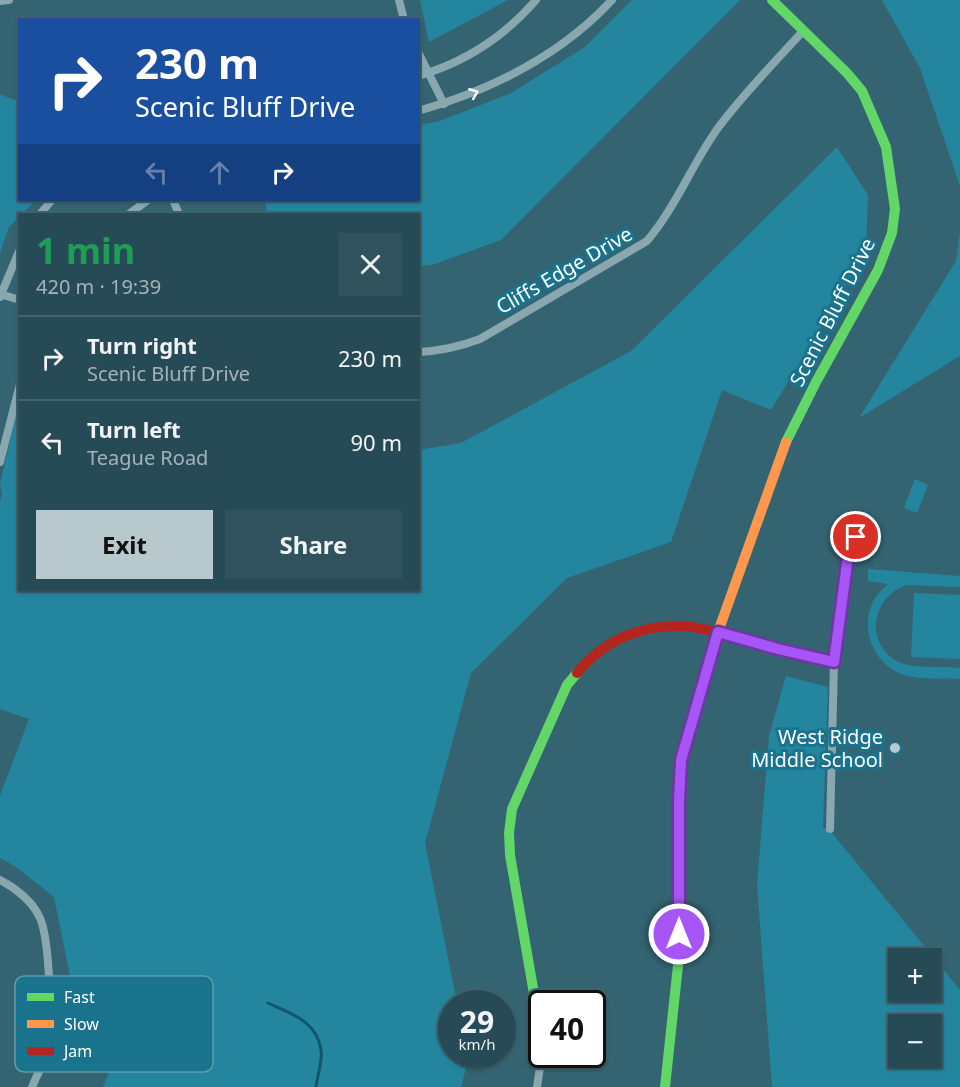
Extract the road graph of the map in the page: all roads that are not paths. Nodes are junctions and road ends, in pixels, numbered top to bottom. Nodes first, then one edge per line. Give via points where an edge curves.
1 (9, 0) edge
2 (399, 0) edge
3 (536, 0) edge
4 (612, 0) edge
5 (772, 0) edge
6 (0, 1) edge
7 (404, 18) edge
8 (804, 30) junction
9 (420, 56) edge
10 (429, 73) junction
11 (420, 75) edge
12 (444, 104) junction
13 (420, 110) edge
14 (51, 201) edge
15 (147, 201) edge
16 (41, 213) edge
17 (130, 213) edge
18 (18, 254) edge
19 (0, 295) edge
20 (18, 300) edge
21 (420, 352) edge
22 (18, 392) edge
23 (0, 462) edge
24 (856, 537) dead end
25 (718, 632) junction
26 (834, 662) junction
27 (830, 829) dead end
28 (0, 880) edge
29 (48, 976) edge
30 (533, 990) edge
31 (540, 1068) edge
32 (38, 1072) edge
33 (32, 1087) edge
34 (537, 1087) edge
35 (665, 1087) edge

1 - 6 street
2 - 7 street
3 - 10 street via 503,33 479,50
12 -> 4 street via 474,94 550,53
5 - 8 street, Scenic Bluff Drive
8 - 21 street, Cliffs Edge Drive via 717,129 664,221 647,242 480,339
8 - 25 street, Scenic Bluff Drive via 862,91 873,114 886,147 892,178 892,232 878,270 785,444
9 - 10 street
10 - 11 street
10 - 12 street
12 - 13 street
14 - 16 street
15 - 17 street
18 - 19 street
19 - 20 street
22 - 23 street
24 - 26 street via 848,556
25 - 26 street
25 - 30 street via 686,626 652,628 619,638 591,656 567,685 512,809 509,833
25 - 35 street, Scenic Bluff Drive via 681,760 679,956
26 - 27 street
28 - 29 street via 27,900 40,918 47,943
31 - 34 street
32 - 33 street

